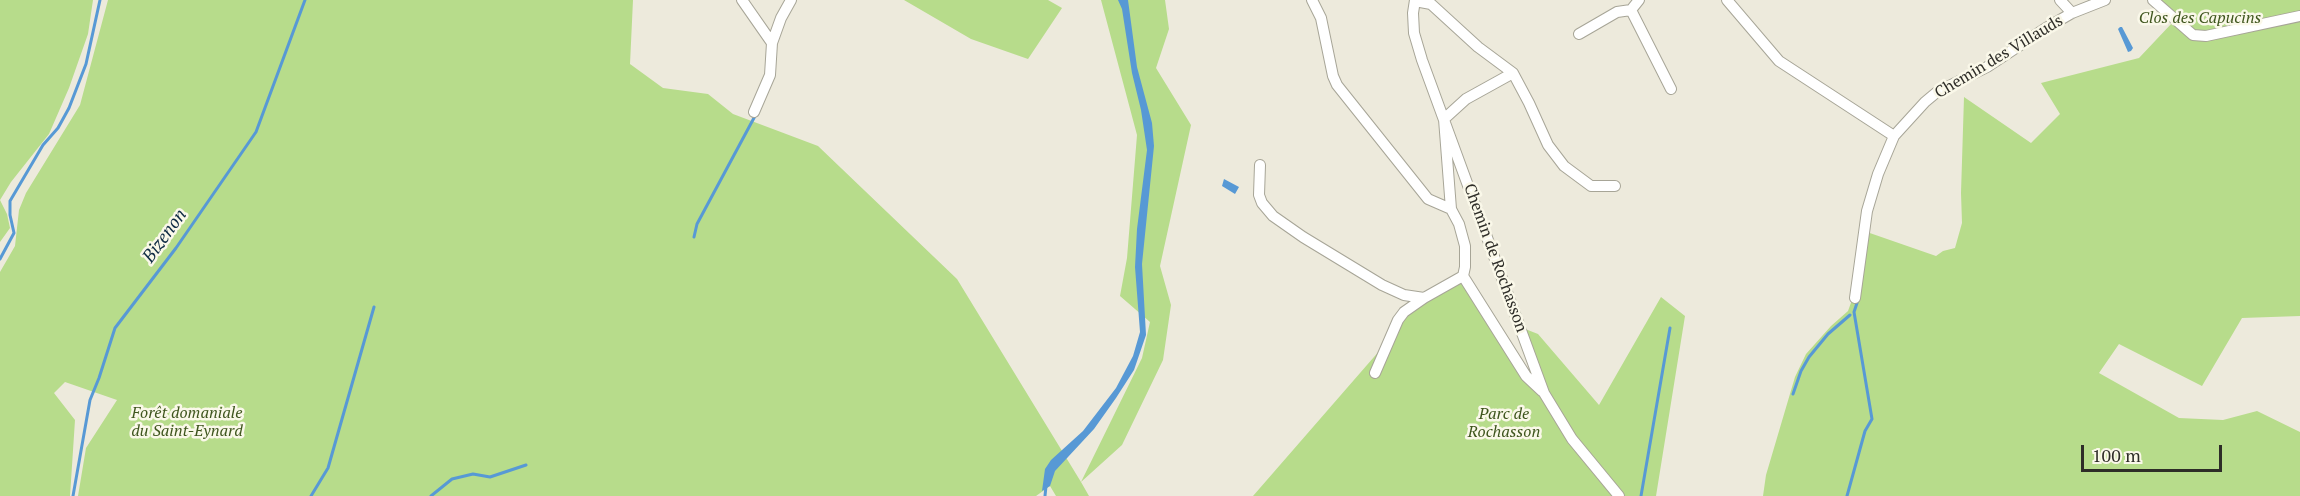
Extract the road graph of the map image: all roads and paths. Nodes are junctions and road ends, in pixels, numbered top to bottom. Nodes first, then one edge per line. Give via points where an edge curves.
1 (742, 0) edge
2 (791, 0) edge
3 (1312, 0) edge
4 (1639, 0) edge
5 (1727, 0) edge
6 (2061, 0) edge
7 (2105, 0) edge
8 (2153, 0) edge
9 (1415, 1) edge
10 (1631, 10) junction
11 (2072, 13) junction
12 (2300, 16) edge
13 (1579, 34) dead end
14 (772, 42) junction
15 (1513, 73) junction
16 (1671, 89) dead end
17 (754, 112) dead end
18 (1444, 119) junction
19 (1894, 136) junction
20 (1260, 165) dead end
21 (1615, 186) dead end
22 (1451, 209) junction
23 (1463, 276) junction
24 (1424, 298) junction
25 (1855, 298) dead end
26 (1375, 373) dead end
27 (1544, 393) junction
28 (1619, 496) edge

1 - 14 street
2 - 14 street
3 - 22 street via 1321,18 1337,85 1428,199
4 - 10 street
5 - 19 street via 1779,61
6 - 11 street
7 - 11 street, Chemin des Villauds
8 - 12 street via 2193,35 2206,36
9 - 15 street via 1431,4
9 - 18 street, Chemin de Rochasson via 1414,33
10 - 13 street via 1617,12
10 - 16 street
11 - 19 street, Chemin des Villauds via 1987,67 1937,92
14 - 17 street via 770,75
15 - 18 street via 1466,99
15 - 21 street via 1548,145 1564,166 1591,186
18 - 22 street
18 - 27 street, Chemin de Rochasson
19 - 25 street, Chemin des Villauds via 1867,211
20 - 24 street via 1259,195 1274,216 1382,285 1404,295
22 - 23 street via 1465,246
23 - 24 street
23 - 27 street via 1526,376
24 - 26 street via 1398,320
27 - 28 street, Chemin de Rochasson via 1572,439

